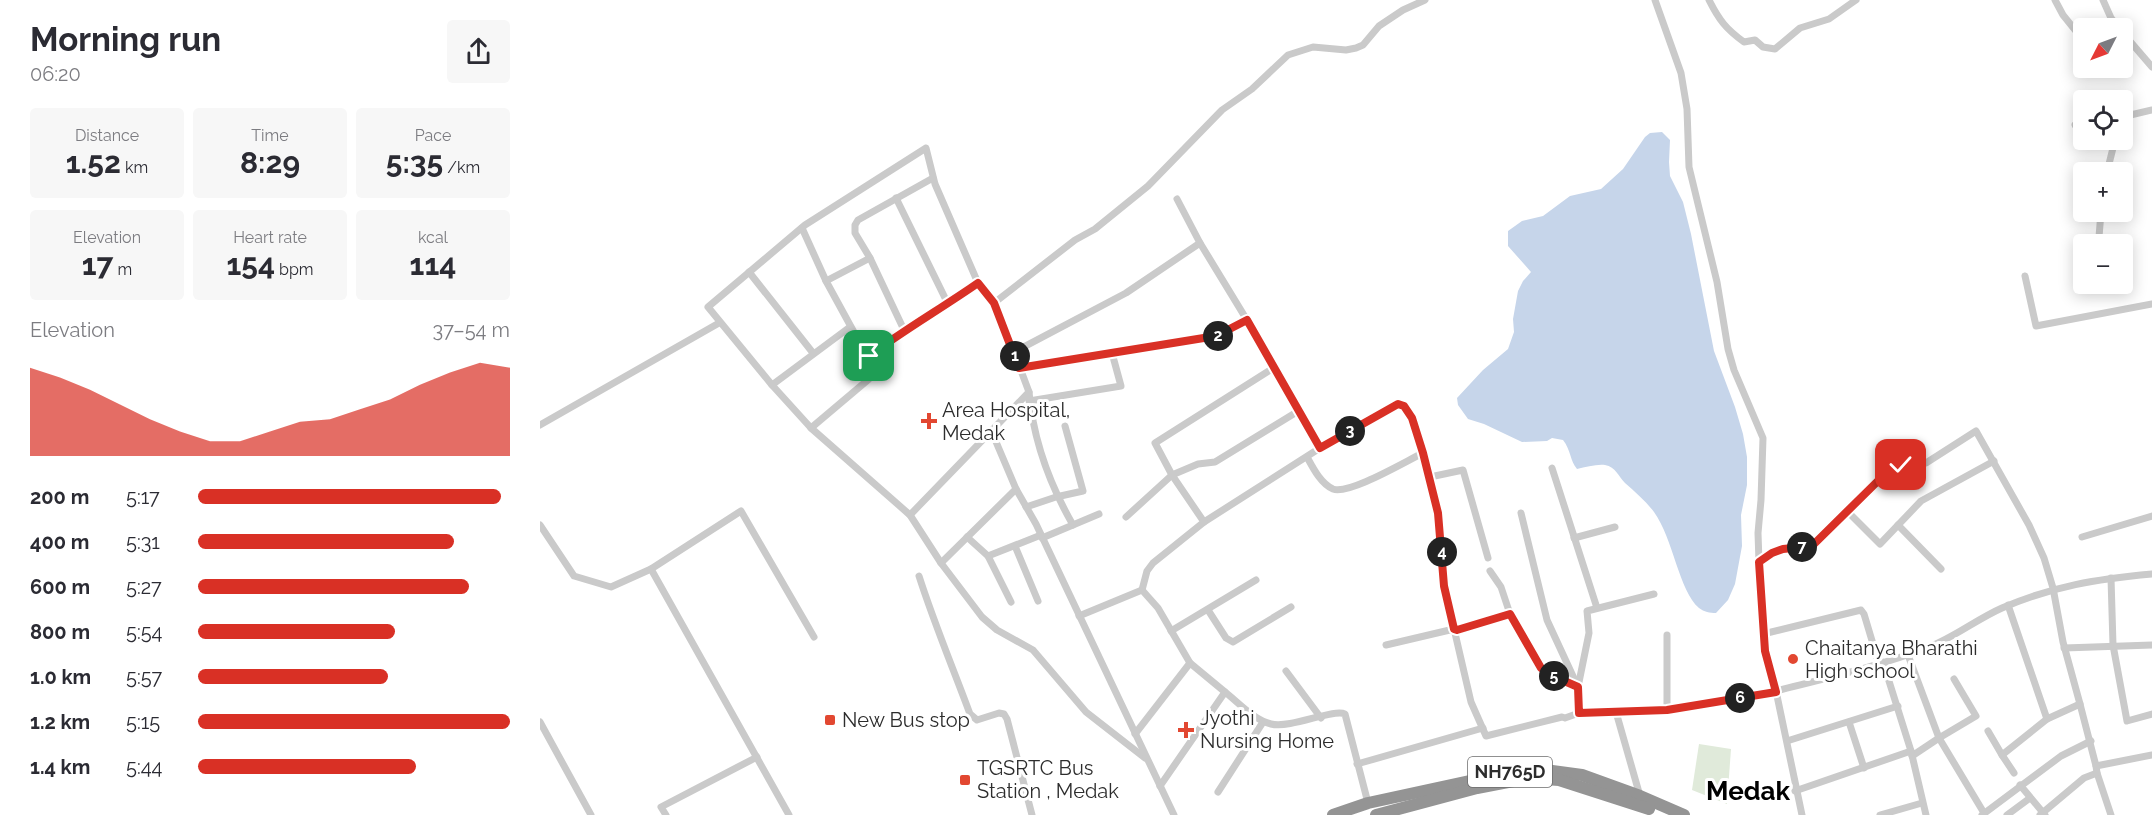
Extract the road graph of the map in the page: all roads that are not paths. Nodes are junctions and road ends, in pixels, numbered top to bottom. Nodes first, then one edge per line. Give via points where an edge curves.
1 (1425, 0) edge
2 (1655, 0) edge
3 (1709, 0) edge
4 (1856, 0) edge
5 (2055, 0) edge
6 (2103, 0) edge
7 (2110, 18) edge
8 (2073, 27) edge
9 (2133, 45) edge
10 (2152, 68) edge
11 (2152, 110) edge
12 (2133, 114) edge
13 (933, 178) junction
14 (896, 198) junction
15 (1177, 199) dead end
16 (802, 228) junction
17 (1200, 243) junction
18 (870, 258) junction
19 (749, 272) junction
20 (2025, 276) dead end
21 (826, 281) junction
22 (978, 283) junction
23 (994, 303) junction
24 (948, 304) junction
25 (2152, 304) edge
26 (1247, 320) junction
27 (719, 323) junction
28 (850, 327) junction
29 (904, 330) junction
30 (1014, 352) junction
31 (813, 353) junction
32 (1112, 353) junction
33 (869, 356) junction
34 (1275, 367) junction
35 (1019, 368) junction
36 (772, 385) junction
37 (1029, 392) junction
38 (1029, 401) junction
39 (1298, 408) junction
40 (540, 425) edge
41 (1065, 426) dead end
42 (811, 428) junction
43 (991, 430) junction
44 (1320, 448) junction
45 (1423, 453) junction
46 (1307, 457) junction
47 (1994, 461) junction
48 (1552, 468) dead end
49 (1172, 475) junction
50 (1430, 477) junction
51 (1017, 489) junction
52 (1056, 497) junction
53 (1026, 507) junction
54 (1848, 512) junction
55 (1521, 513) dead end
56 (1098, 514) dead end
57 (910, 515) junction
58 (2152, 516) edge
59 (1126, 517) dead end
60 (1204, 522) junction
61 (540, 525) edge
62 (1073, 525) junction
63 (1898, 525) junction
64 (1614, 527) dead end
65 (1041, 536) junction
66 (967, 537) junction
67 (2082, 537) dead end
68 (1574, 538) junction
69 (1015, 546) junction
70 (988, 556) junction
71 (1488, 558) dead end
72 (1759, 562) junction
73 (941, 564) junction
74 (651, 569) junction
75 (1941, 569) dead end
76 (1490, 571) dead end
77 (2152, 573) edge
78 (919, 576) dead end
79 (2111, 578) junction
80 (1256, 580) dead end
81 (2053, 588) junction
82 (1142, 590) junction
83 (1654, 594) dead end
84 (1038, 601) dead end
85 (1011, 602) dead end
86 (2008, 605) junction
87 (1291, 608) dead end
88 (1597, 608) junction
89 (1208, 610) junction
90 (1510, 614) junction
91 (1079, 616) junction
92 (1454, 629) junction
93 (1171, 630) junction
94 (1763, 634) junction
95 (1667, 635) dead end
96 (814, 637) dead end
97 (1386, 645) dead end
98 (2113, 645) junction
99 (2152, 645) edge
100 (2064, 648) junction
101 (1908, 655) junction
102 (1190, 663) junction
103 (1881, 663) junction
104 (1286, 671) dead end
105 (1954, 679) dead end
106 (1578, 687) junction
107 (1225, 692) junction
108 (1776, 692) junction
109 (2079, 704) junction
110 (1898, 706) junction
111 (1667, 710) junction
112 (1616, 712) junction
113 (1579, 713) junction
114 (2152, 714) edge
115 (1321, 718) junction
116 (2047, 719) junction
117 (540, 722) edge
118 (1263, 722) junction
119 (1849, 722) junction
120 (1483, 729) junction
121 (1988, 731) dead end
122 (1135, 734) junction
123 (1939, 738) junction
124 (1787, 741) junction
125 (2091, 741) junction
126 (1911, 754) junction
127 (2002, 755) junction
128 (2152, 755) edge
129 (757, 757) junction
130 (1145, 758) junction
131 (1357, 764) junction
132 (1864, 768) junction
133 (2097, 769) junction
134 (2014, 773) dead end
135 (2020, 785) junction
136 (1160, 786) junction
137 (1796, 791) junction
138 (1218, 792) dead end
139 (2030, 798) junction
140 (1368, 803) junction
141 (1922, 803) junction
142 (1639, 805) edge
143 (1415, 810) edge
144 (1983, 814) edge
145 (2042, 814) edge
146 (591, 815) edge
147 (666, 815) edge
148 (789, 815) edge
149 (1032, 815) edge
150 (1174, 815) edge
151 (1333, 815) edge
152 (1376, 815) edge
153 (1664, 815) edge
154 (1684, 815) edge
155 (1802, 815) edge
156 (1880, 815) edge
157 (1926, 815) edge
158 (2007, 815) edge
159 (2111, 815) edge

1 - 23 street via 1379,26 1356,48 1313,47 1288,55 1252,89 1215,116 1148,186
2 - 72 street via 1681,73 1689,167 1728,349 1762,438
3 - 4 street via 1728,31 1744,42 1755,40 1763,47 1775,48 1800,28 1829,19
5 - 8 street
6 - 7 street
9 - 10 street
11 - 12 street
13 - 14 street
13 - 16 street via 926,148
13 - 22 street
14 - 18 street via 855,225 855,233
14 - 24 street
15 - 17 street
16 - 19 street
16 - 21 street
17 - 26 street
17 - 30 street via 1126,293
18 - 21 street
18 - 29 street
19 - 27 street via 708,307
19 - 31 street
20 - 25 street via 2036,326
21 - 28 street
22 - 23 street
22 - 24 street
23 - 30 street
24 - 29 street
26 - 32 street via 1216,336
26 - 34 street
27 - 36 street
27 - 40 street
28 - 31 street
28 - 33 street
29 - 33 street
30 - 35 street
31 - 36 street
32 - 35 street
32 - 38 street via 1121,386
33 - 42 street via 873,367 869,379
34 - 39 street
34 - 49 street via 1155,443
35 - 37 street
36 - 42 street
37 - 38 street
37 - 43 street
38 - 52 street
39 - 44 street
39 - 49 street via 1215,462 1198,464
41 - 52 street via 1083,491
42 - 57 street
43 - 51 street
43 - 57 street
44 - 45 street via 1402,404 1412,418
44 - 46 street
45 - 46 street via 1360,485 1340,490 1324,482
45 - 50 street
46 - 60 street
47 - 54 street via 1976,431 1926,463 1901,465 1885,474
47 - 63 street via 1921,501
47 - 81 street via 2041,550
48 - 68 street
49 - 59 street
49 - 60 street
50 - 71 street via 1463,470
50 - 92 street via 1438,513 1444,586
51 - 53 street
51 - 66 street
52 - 53 street
52 - 62 street
53 - 65 street
54 - 63 street via 1880,544
54 - 72 street via 1812,546 1783,549
55 - 106 street via 1547,620
56 - 62 street
57 - 73 street
58 - 67 street
60 - 82 street via 1153,562
61 - 74 street via 574,576 611,588
62 - 65 street
63 - 75 street
64 - 68 street
65 - 69 street
65 - 91 street
66 - 70 street
66 - 73 street
68 - 88 street
69 - 70 street
69 - 84 street
70 - 85 street
72 - 94 street
73 - 130 street via 989,624 1033,650 1086,712
74 - 96 street via 741,511
74 - 129 street
76 - 90 street via 1501,587
77 - 79 street
78 - 149 street via 970,714 977,720 999,713 1007,719
79 - 81 street
79 - 98 street
80 - 89 street
81 - 86 street
81 - 100 street
82 - 91 street
82 - 93 street
83 - 88 street
86 - 101 street
86 - 116 street
87 - 89 street via 1233,642 1226,638
88 - 106 street via 1587,610 1590,633
89 - 93 street
90 - 92 street
90 - 106 street via 1541,668
91 - 122 street
92 - 97 street
92 - 120 street via 1471,702
93 - 102 street
94 - 103 street via 1861,610
94 - 108 street
95 - 111 street
98 - 99 street
98 - 100 street
98 - 114 street via 2127,721
100 - 109 street
101 - 103 street
101 - 123 street
102 - 107 street
102 - 122 street
103 - 108 street
103 - 110 street
104 - 115 street
105 - 123 street via 1976,716
106 - 113 street
107 - 118 street
107 - 136 street
108 - 111 street
108 - 124 street
109 - 116 street
109 - 125 street
110 - 119 street
110 - 126 street
111 - 112 street
112 - 113 street
112 - 142 street
113 - 120 street via 1486,736
115 - 118 street via 1285,725
115 - 131 street via 1336,712 1345,714
116 - 127 street
117 - 146 street
118 - 138 street
119 - 124 street
119 - 132 street
120 - 131 street
121 - 127 street
122 - 130 street
123 - 126 street
123 - 144 street
124 - 137 street
125 - 133 street
125 - 135 street via 2061,756
126 - 132 street
126 - 141 street
127 - 134 street
128 - 133 street
129 - 147 street via 661,807
129 - 148 street
130 - 136 street
131 - 140 street
132 - 137 street
133 - 145 street
133 - 159 street
135 - 139 street
135 - 144 street
136 - 150 street
137 - 155 street
139 - 145 street
139 - 158 street
140 - 142 highway, NH765D via 1530,768 1582,775
140 - 151 highway, NH765D
141 - 156 street
141 - 157 street
142 - 143 highway, NH765D via 1559,780 1537,778 1477,788
142 - 153 highway, NH765D
142 - 154 highway, NH765D
143 - 152 highway, NH765D

